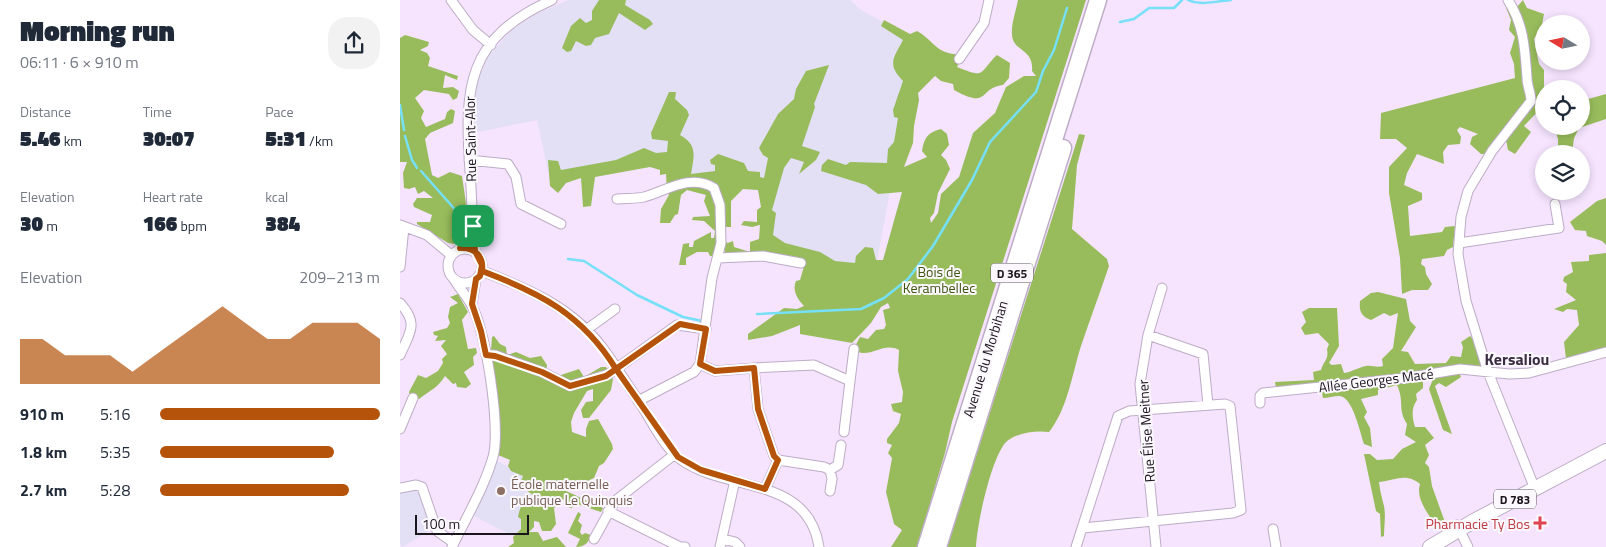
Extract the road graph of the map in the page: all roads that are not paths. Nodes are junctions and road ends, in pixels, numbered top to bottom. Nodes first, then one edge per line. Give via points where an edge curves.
1 (451, 0) edge
2 (552, 0) edge
3 (989, 0) edge
4 (1098, 0) edge
5 (1109, 0) edge
6 (1508, 0) edge
7 (491, 45) junction
8 (958, 59) dead end
9 (469, 160) junction
10 (616, 199) dead end
11 (1555, 204) dead end
12 (561, 224) dead end
13 (402, 226) edge
14 (473, 226) junction
15 (1459, 243) junction
16 (460, 248) junction
17 (475, 251) junction
18 (451, 255) junction
19 (718, 258) junction
20 (800, 263) dead end
21 (400, 267) edge
22 (482, 271) junction
23 (454, 279) junction
24 (476, 279) junction
25 (1162, 288) dead end
26 (400, 303) edge
27 (472, 304) junction
28 (614, 308) dead end
29 (706, 329) junction
30 (586, 330) junction
31 (1148, 335) junction
32 (854, 349) dead end
33 (1606, 352) edge
34 (400, 355) edge
35 (486, 355) junction
36 (700, 364) junction
37 (754, 368) junction
38 (616, 369) junction
39 (1488, 372) junction
40 (850, 381) junction
41 (413, 398) dead end
42 (638, 401) junction
43 (1260, 403) dead end
44 (1208, 405) junction
45 (1142, 411) junction
46 (400, 429) edge
47 (844, 432) dead end
48 (841, 445) dead end
49 (1606, 451) edge
50 (675, 454) junction
51 (778, 460) junction
52 (830, 470) junction
53 (735, 480) junction
54 (1534, 486) junction
55 (400, 488) edge
56 (765, 489) junction
57 (830, 491) dead end
58 (608, 511) junction
59 (1154, 522) junction
60 (1457, 527) junction
61 (1083, 528) junction
62 (1273, 529) dead end
63 (594, 539) dead end
64 (721, 543) edge
65 (453, 545) edge
66 (685, 547) edge
67 (740, 547) edge
68 (819, 547) edge
69 (926, 547) edge
70 (938, 547) edge
71 (1076, 547) edge
72 (1156, 547) edge
73 (1276, 547) edge
74 (1417, 547) edge
75 (1430, 547) edge
76 (1468, 547) edge

1 - 7 street via 469,26
2 - 7 street, Rue Saint-Alor via 520,15
3 - 8 street via 986,20
4 - 69 highway, Avenue du Morbihan / D 365
5 - 70 highway, Avenue du Morbihan / D 365
6 - 15 street via 1521,27 1531,101 1473,181 1465,200
7 - 9 street, Rue Saint-Alor via 476,71 469,92
9 - 12 street via 508,164 516,177 521,204
9 - 14 street, Rue Saint-Alor
10 - 19 street via 645,197 678,184 713,186 720,205
11 - 15 street via 1559,228
13 - 18 street via 426,235
13 - 21 street
14 - 16 street via 468,240
14 - 17 street, Rue Saint-Alor
15 - 39 street via 1462,285
16 - 17 street
16 - 18 street
17 - 22 street via 481,260
18 - 23 street via 448,270
19 - 20 street via 762,256
19 - 29 street via 712,278
22 - 24 street
22 - 30 street via 547,299
23 - 24 street via 466,283
23 - 27 street
24 - 27 street
25 - 31 street, Rue Élise Meitner
26 - 34 street via 409,314 412,325
27 - 35 street
28 - 30 street
29 - 36 street
29 - 38 street via 677,325
30 - 38 street
31 - 44 street via 1203,354
31 - 45 street, Rue Élise Meitner via 1140,384
32 - 40 street
33 - 39 street, Allée Georges Macé via 1529,373
35 - 38 street via 542,372 570,386 606,376
35 - 65 street via 494,417 494,453
36 - 37 street via 715,371
36 - 42 street via 692,374
37 - 40 street via 814,365
37 - 51 street via 758,409
38 - 42 street
39 - 43 street, Allée Georges Macé via 1455,369 1406,378 1263,393
39 - 54 street
40 - 47 street
41 - 46 street
42 - 50 street
44 - 45 street
44 - 59 street via 1230,406 1240,510
45 - 59 street, Rue Élise Meitner
45 - 61 street via 1123,412 1118,416
48 - 52 street via 838,465
49 - 54 main road, D 783
50 - 53 street via 697,468
50 - 58 street via 619,497
51 - 52 street
51 - 56 street
52 - 57 street
53 - 56 street
53 - 64 street
54 - 60 main road, D 783
55 - 65 street via 422,487 437,531
56 - 68 street via 785,496 802,510 815,532
58 - 63 street
58 - 66 street
59 - 61 street
59 - 72 street, Rue Élise Meitner
60 - 74 main road, D 783
60 - 75 main road, D 783
60 - 76 street
61 - 71 street
62 - 73 street
64 - 67 street via 735,542

